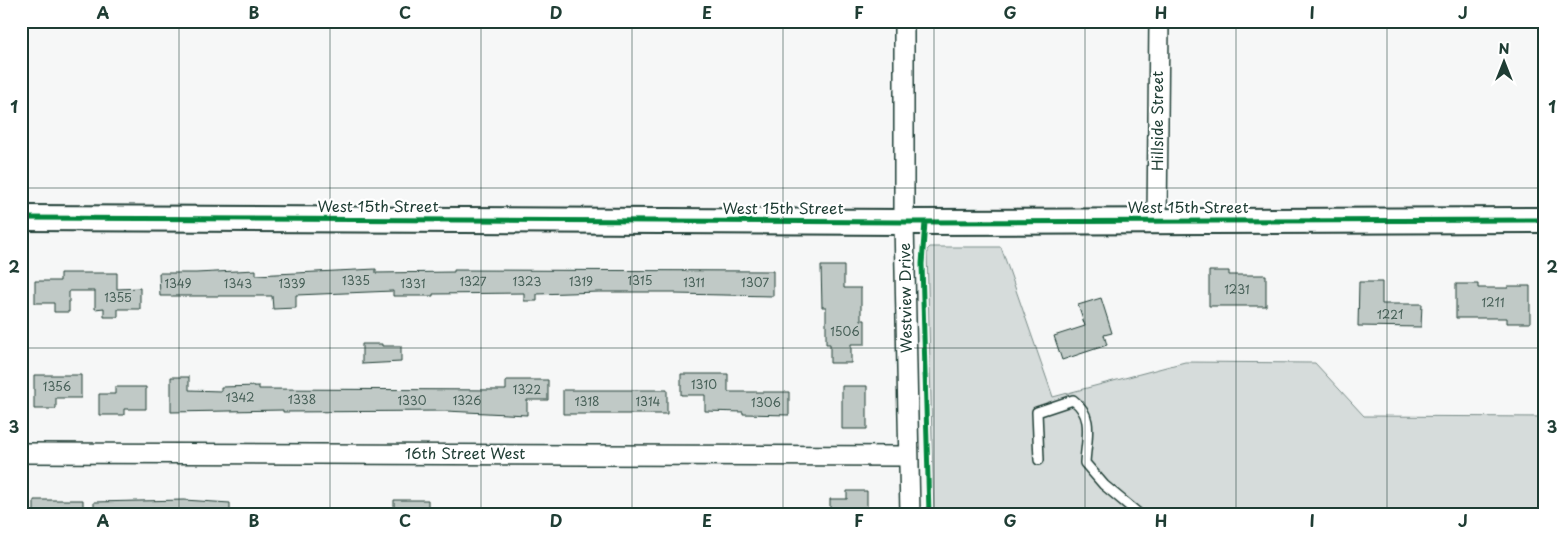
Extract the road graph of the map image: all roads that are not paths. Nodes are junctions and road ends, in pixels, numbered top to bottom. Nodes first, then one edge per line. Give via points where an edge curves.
1 (904, 21) edge
2 (1159, 21) edge
3 (21, 218) edge
4 (1157, 220) junction
5 (1545, 220) edge
6 (904, 222) junction
7 (21, 453) edge
8 (908, 456) junction
9 (1039, 460) dead end
10 (910, 514) edge
11 (1139, 514) edge

1 - 6 street, Westview Drive
2 - 4 street, Hillside Street
3 - 6 street, West 15th Street
4 - 5 street, West 15th Street
4 - 6 street, West 15th Street
6 - 8 street, Westview Drive
7 - 8 street, 16th Street West
8 - 10 street, Westview Drive
9 - 11 lane via 1037,412 1073,400 1086,413 1085,463 1104,485

